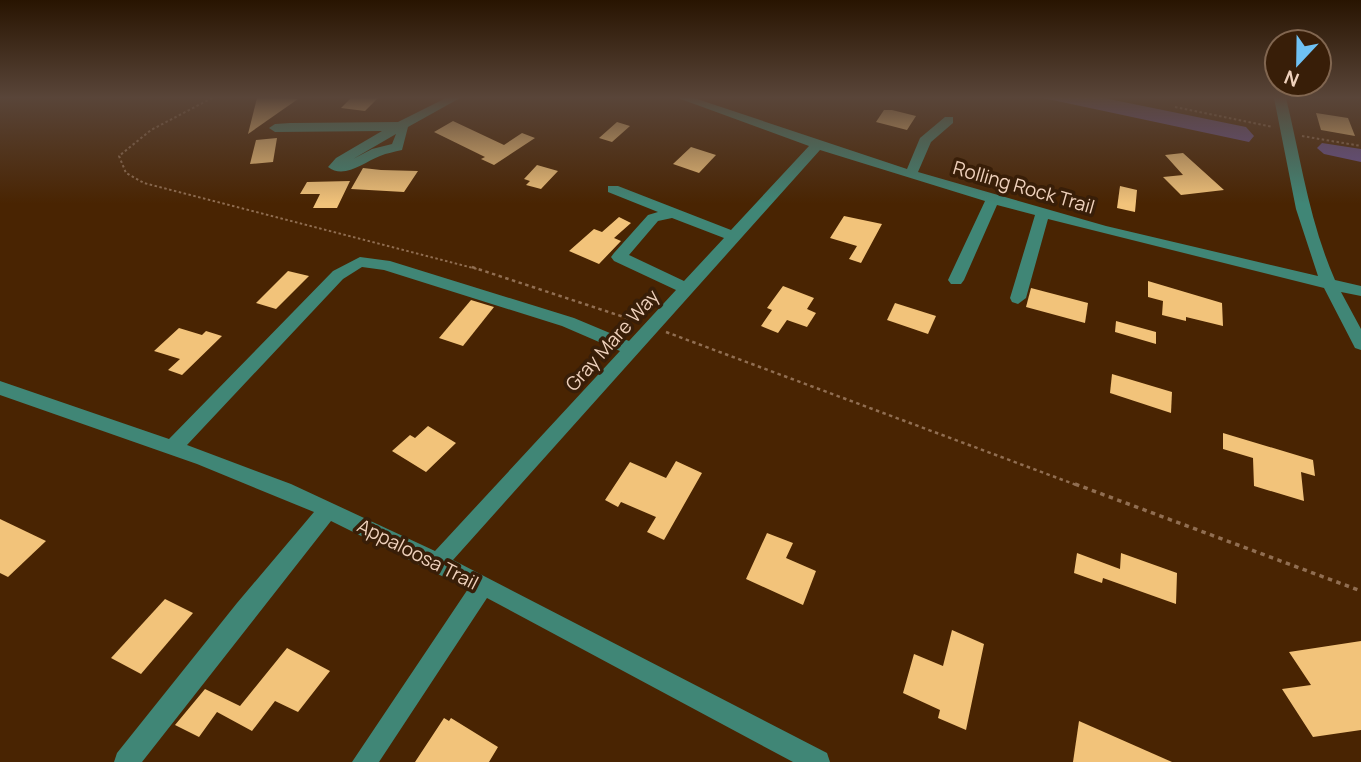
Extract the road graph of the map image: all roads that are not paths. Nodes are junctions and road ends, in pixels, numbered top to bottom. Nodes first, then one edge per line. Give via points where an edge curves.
1 (389, 134) edge
2 (402, 134) edge
3 (785, 134) edge
4 (934, 134) edge
5 (1287, 134) edge
6 (817, 145) junction
7 (909, 174) junction
8 (613, 189) dead end
9 (993, 199) junction
10 (672, 212) junction
11 (1043, 213) junction
12 (734, 237) junction
13 (956, 281) dead end
14 (1330, 284) junction
15 (687, 289) junction
16 (1361, 291) edge
17 (1018, 298) dead end
18 (1361, 344) edge
19 (632, 349) junction
20 (0, 388) edge
21 (171, 449) junction
22 (328, 510) junction
23 (437, 563) junction
24 (482, 587) junction
25 (126, 762) edge
26 (364, 762) edge
27 (818, 762) edge

1 - 2 street via 345,156 335,167 348,167 397,147
3 - 6 street, Rolling Rock Trail
4 - 7 street
5 - 14 street via 1303,211
6 - 7 street, Rolling Rock Trail
6 - 12 street, Gray Mare Way
7 - 9 street, Rolling Rock Trail
8 - 10 street
9 - 11 street, Rolling Rock Trail
9 - 13 street
10 - 12 street
10 - 15 street via 653,218 619,257
11 - 14 street, Rolling Rock Trail
11 - 17 street
12 - 15 street, Gray Mare Way
14 - 16 street, Rolling Rock Trail
14 - 18 street
15 - 19 street, Gray Mare Way
19 - 21 street via 483,294 360,262 338,275
19 - 23 street, Gray Mare Way
20 - 21 street, Appaloosa Trail
21 - 22 street, Appaloosa Trail
22 - 23 street, Appaloosa Trail
22 - 25 street
23 - 24 street, Appaloosa Trail
24 - 26 street
24 - 27 street, Appaloosa Trail

